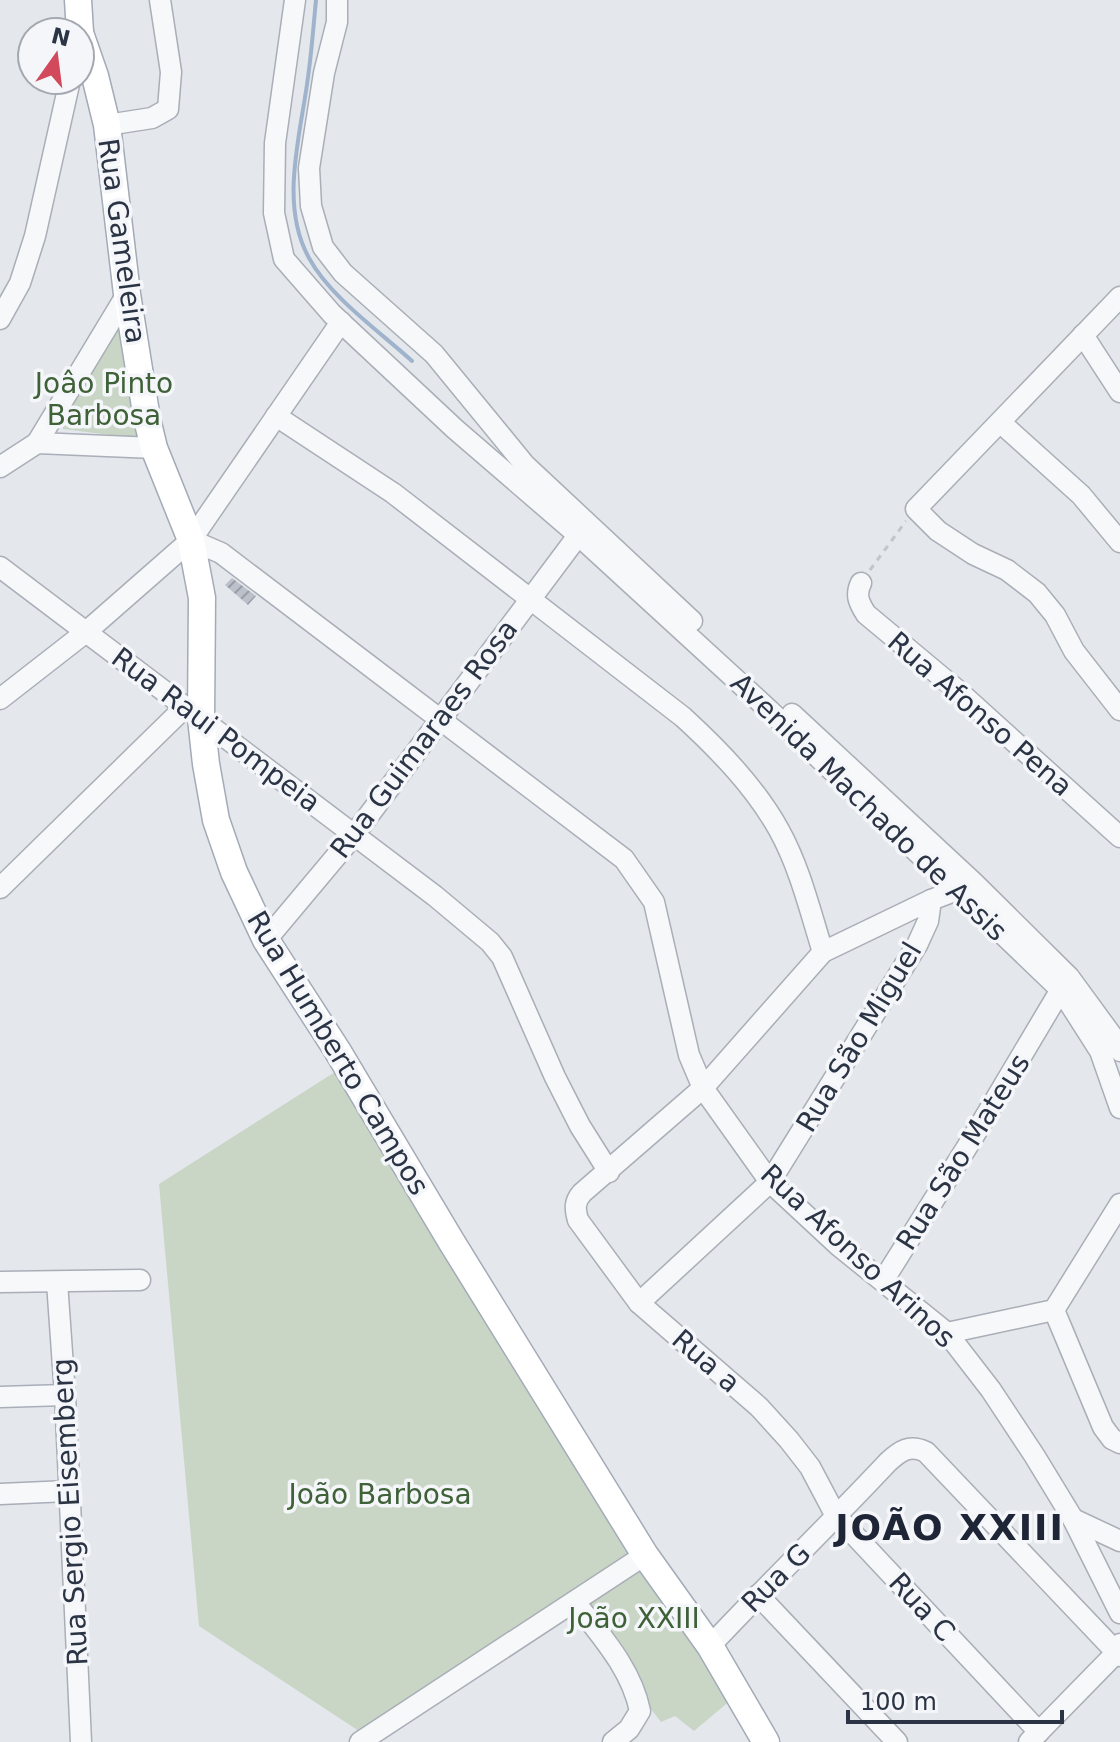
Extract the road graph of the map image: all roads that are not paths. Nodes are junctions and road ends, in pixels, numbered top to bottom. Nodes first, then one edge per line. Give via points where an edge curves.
1 (160, 0) edge
2 (295, 0) edge
3 (337, 0) edge
4 (96, 80) edge
5 (66, 96) edge
6 (107, 125) junction
7 (127, 294) junction
8 (1120, 297) edge
9 (0, 319) edge
10 (341, 322) junction
11 (1083, 335) junction
12 (1120, 392) edge
13 (276, 416) junction
14 (1001, 423) junction
15 (37, 443) junction
16 (154, 448) junction
17 (0, 467) edge
18 (582, 530) junction
19 (191, 540) junction
20 (1120, 542) edge
21 (0, 567) edge
22 (861, 583) road end
23 (530, 598) junction
24 (86, 632) junction
25 (0, 699) edge
26 (1120, 710) edge
27 (192, 713) junction
28 (440, 718) junction
29 (354, 835) junction
30 (1120, 837) edge
31 (966, 887) junction
32 (0, 888) edge
33 (931, 900) junction
34 (266, 940) junction
35 (823, 952) junction
36 (1065, 983) junction
37 (1083, 1022) junction
38 (1042, 1023) junction
39 (1115, 1047) edge
40 (703, 1088) junction
41 (1120, 1108) edge
42 (609, 1172) junction
43 (770, 1182) junction
44 (1120, 1204) edge
45 (140, 1280) dead end
46 (883, 1281) junction
47 (0, 1282) edge
48 (57, 1282) junction
49 (639, 1303) junction
50 (1054, 1310) junction
51 (947, 1333) junction
52 (65, 1395) junction
53 (0, 1397) edge
54 (1120, 1443) edge
55 (68, 1491) junction
56 (0, 1494) edge
57 (837, 1518) junction
58 (1073, 1519) junction
59 (1120, 1541) edge
60 (645, 1555) junction
61 (758, 1595) junction
62 (575, 1602) junction
63 (1120, 1613) edge
64 (710, 1646) junction
65 (1119, 1651) edge
66 (1034, 1737) edge
67 (81, 1742) edge
68 (360, 1742) edge
69 (613, 1742) edge
70 (766, 1742) edge
71 (897, 1742) edge

1 - 6 street via 171,72 168,109 152,118
2 - 10 street, Avenida Machado de Assis via 275,143 274,213 284,259
3 - 18 street, Avenida Machado de Assis via 309,168 311,206 323,247 343,273 434,354
4 - 6 main road, Rua Gameleira
5 - 9 street via 35,236 20,283
6 - 7 main road, Rua Gameleira
7 - 15 street
7 - 16 main road, Rua Gameleira
8 - 11 street
10 - 13 street
10 - 18 street, Avenida Machado de Assis via 455,429
11 - 12 street
11 - 14 street
13 - 19 street
13 - 23 street via 393,493
14 - 20 street via 1081,495
14 - 26 street via 916,509 938,531 1037,593
15 - 16 street
15 - 17 street
16 - 19 main road, Rua Gameleira
18 - 23 street, Rua Guimaraes Rosa
18 - 31 street, Avenida Machado de Assis via 769,710
19 - 24 street
19 - 27 main road, Rua Humberto Campos via 202,598
19 - 28 street, Rua Afonso Arinos via 221,553
21 - 24 street, Rua Raui Pompeia
22 - 30 street, Rua Afonso Pena via 857,595 866,614
23 - 28 street, Rua Guimaraes Rosa
23 - 35 street via 683,717 728,761 779,830
24 - 25 street
24 - 27 street, Rua Raui Pompeia
27 - 29 street, Rua Raui Pompeia
27 - 32 street
27 - 34 main road, Rua Humberto Campos via 216,820
28 - 29 street, Rua Guimaraes Rosa
28 - 40 street, Rua Afonso Arinos via 607,844 639,878 654,902 689,1055
29 - 34 street, Rua Guimaraes Rosa
29 - 42 street, Rua Raui Pompeia via 464,919 502,957 555,1077
31 - 33 street
31 - 36 street, Avenida Machado de Assis
33 - 35 street
33 - 43 street, Rua São Miguel via 917,945
34 - 60 main road, Rua Humberto Campos
35 - 40 street
36 - 37 street, Avenida Machado de Assis
36 - 38 street, Rua São Mateus
36 - 39 street, Avenida Machado de Assis
37 - 38 street
37 - 39 street, Avenida Machado de Assis
38 - 46 street, Rua São Mateus
39 - 41 street, Avenida Machado de Assis
40 - 42 street
40 - 43 street, Rua Afonso Arinos
42 - 49 street, Rua a via 582,1193 575,1205 578,1220
43 - 46 street, Rua Afonso Arinos
43 - 49 street, Rua São Miguel
44 - 50 street
45 - 48 street
46 - 51 street, Rua Afonso Arinos
47 - 48 street
48 - 52 street, Rua Sergio Eisemberg
49 - 57 street, Rua a via 759,1407 810,1467
50 - 51 street
50 - 54 street via 1103,1427
51 - 58 street, Rua Afonso Arinos via 991,1390
52 - 53 street
52 - 55 street, Rua Sergio Eisemberg
55 - 56 street
55 - 67 street, Rua Sergio Eisemberg
57 - 61 street, Rua G
57 - 65 street, Rua G via 904,1450 926,1452
57 - 66 street, Rua C
58 - 59 street
58 - 63 street, Rua Afonso Arinos
60 - 62 street
60 - 64 main road, Rua Humberto Campos
61 - 64 street, Rua G
61 - 71 street
62 - 68 street
62 - 69 street via 627,1672 637,1695 640,1711
64 - 70 main road, Rua Humberto Campos
65 - 66 street

